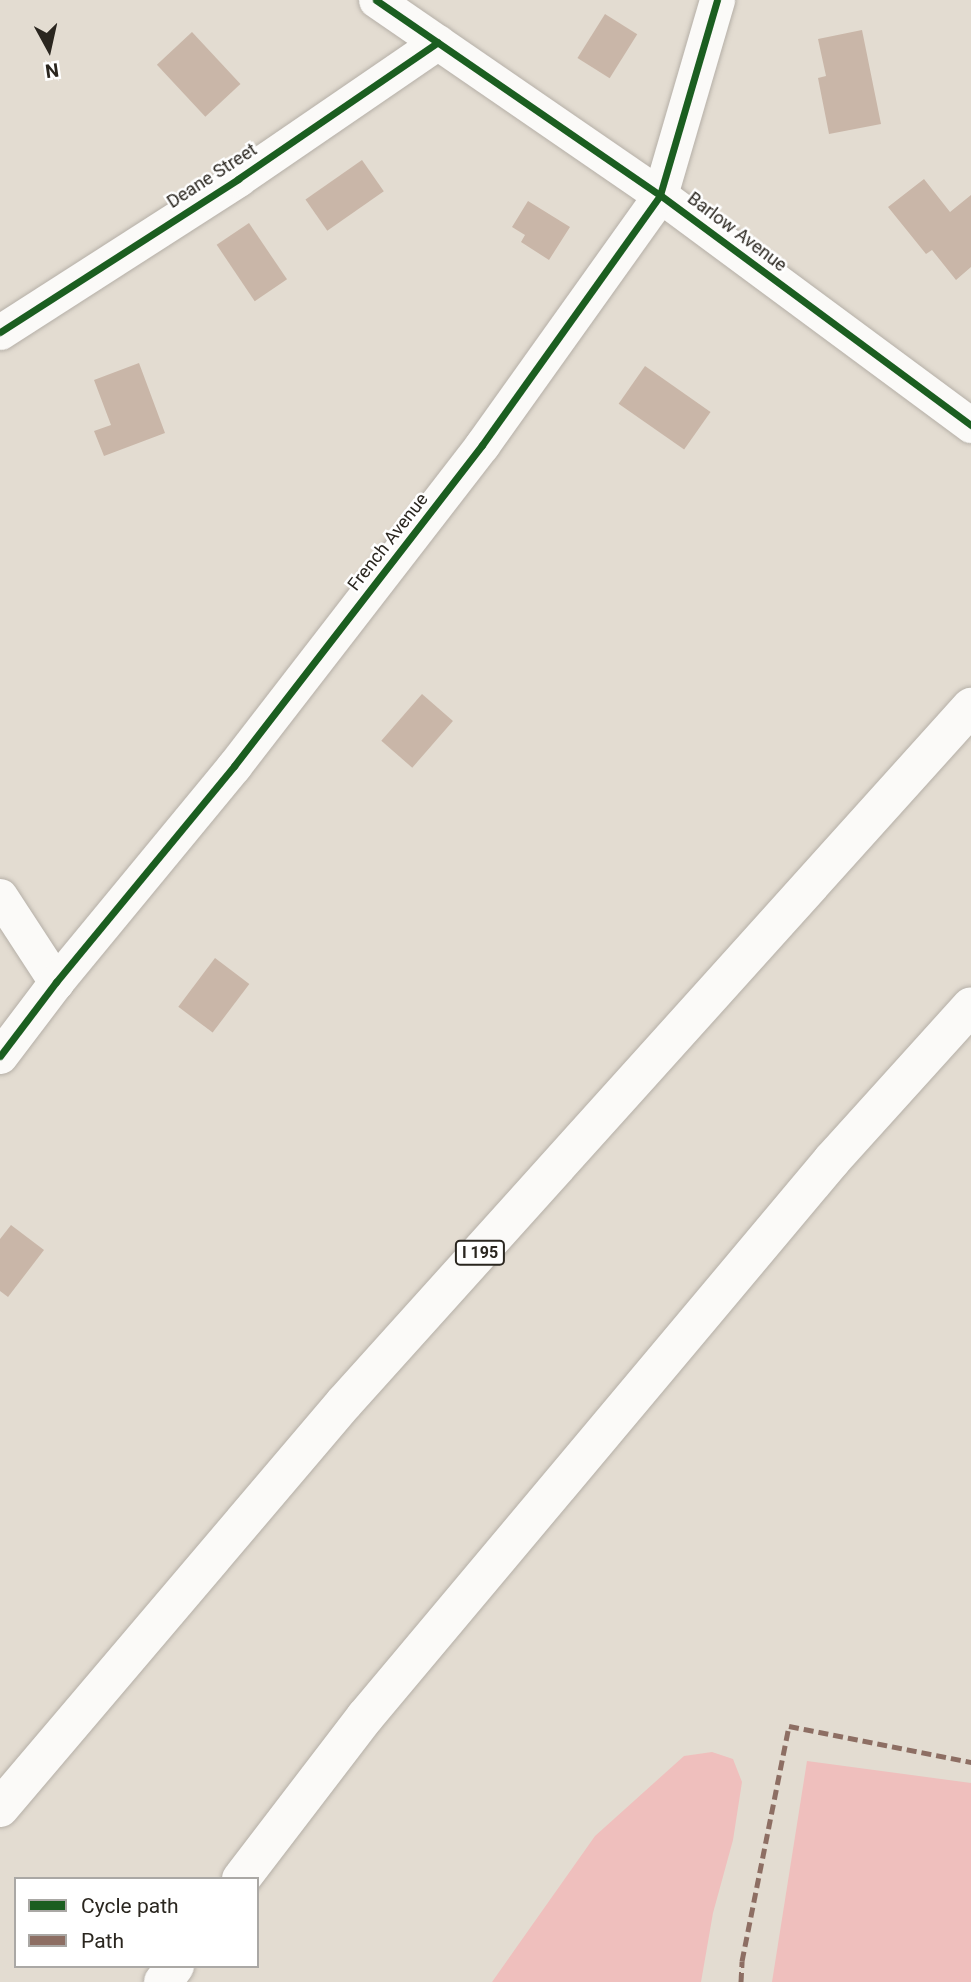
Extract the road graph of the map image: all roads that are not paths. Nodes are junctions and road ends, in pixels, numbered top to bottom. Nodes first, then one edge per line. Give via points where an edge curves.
1 (376, 0) edge
2 (717, 0) edge
3 (438, 42) junction
4 (660, 195) junction
5 (0, 332) edge
6 (971, 425) edge
7 (971, 707) edge
8 (0, 896) edge
9 (48, 992) junction
10 (971, 1006) edge
11 (0, 1011) edge
12 (0, 1056) edge
13 (0, 1808) edge
14 (243, 1877) edge

1 - 3 street, Barlow Avenue
2 - 4 street, French Avenue
3 - 4 street, Barlow Avenue
3 - 5 street, Deane Street via 238,179
4 - 6 street, Barlow Avenue
4 - 9 street, French Avenue via 482,445 234,766
7 - 13 highway, I 195 via 344,1403
8 - 9 street
9 - 11 street
9 - 12 street, French Avenue
10 - 14 highway via 831,1160 383,1695

